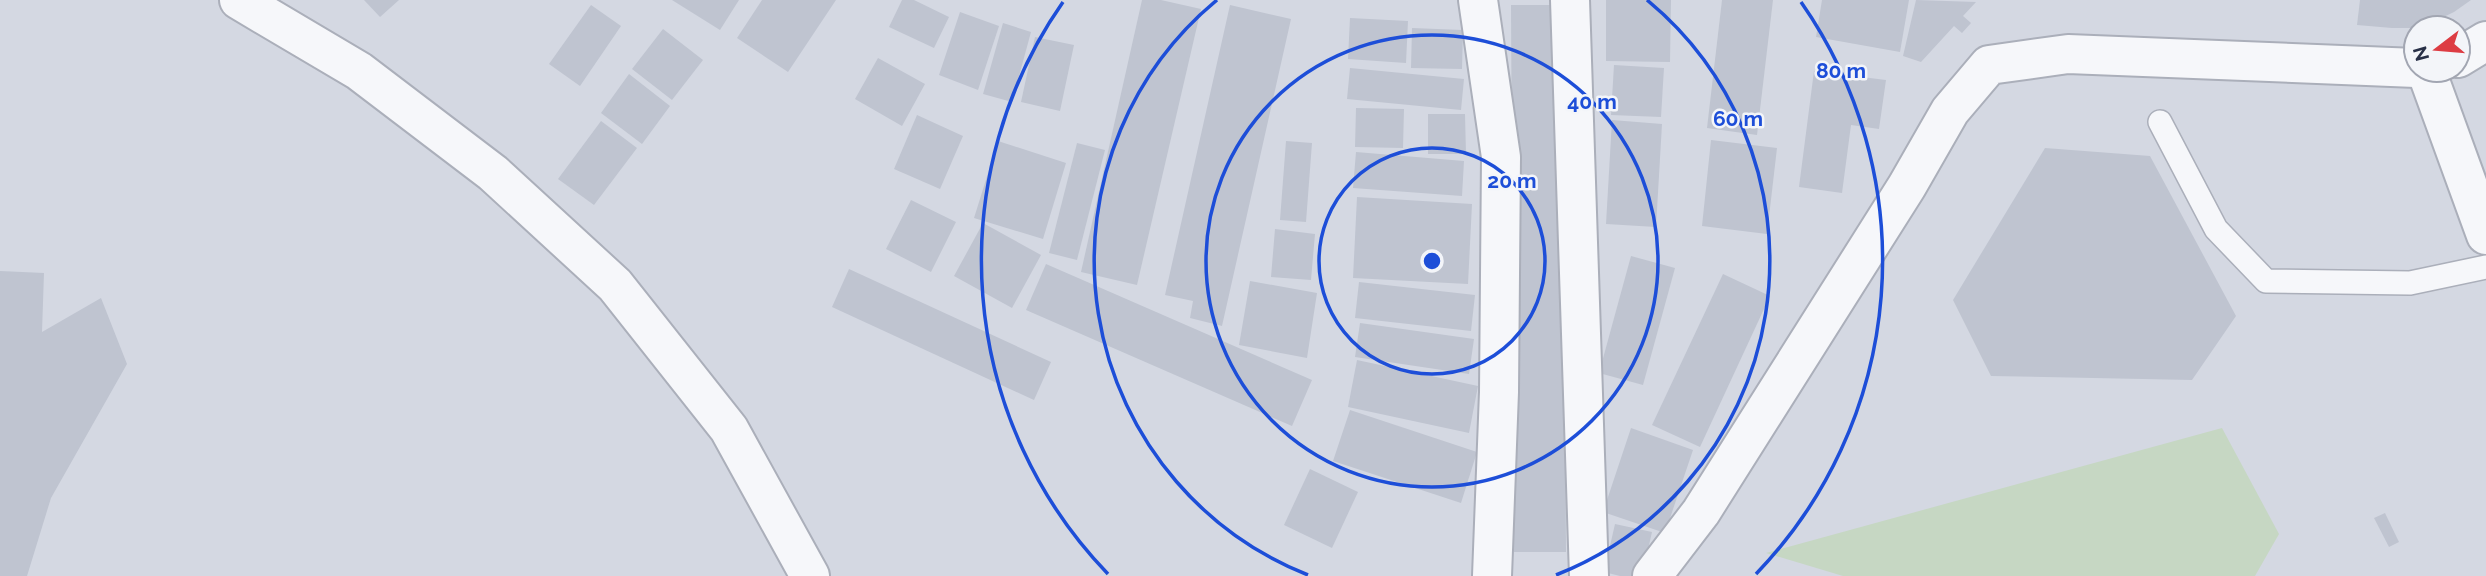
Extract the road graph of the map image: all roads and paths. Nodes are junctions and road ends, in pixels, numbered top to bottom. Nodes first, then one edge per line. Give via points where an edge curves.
1 (239, 0) edge
2 (1478, 0) edge
3 (1570, 0) edge
4 (2402, 67) edge
5 (2431, 84) edge
6 (2160, 122) dead end
7 (2486, 235) edge
8 (2486, 267) edge
9 (810, 576) edge
10 (1492, 576) edge
11 (1589, 576) edge
12 (1652, 576) edge

1 - 9 street via 359,71 493,173 615,285 729,429
2 - 10 street via 1501,157
3 - 11 street
4 - 12 street via 2068,54 1989,65 1950,111 1908,186 1701,512
5 - 7 street
6 - 8 lane via 2216,229 2266,281 2410,283

